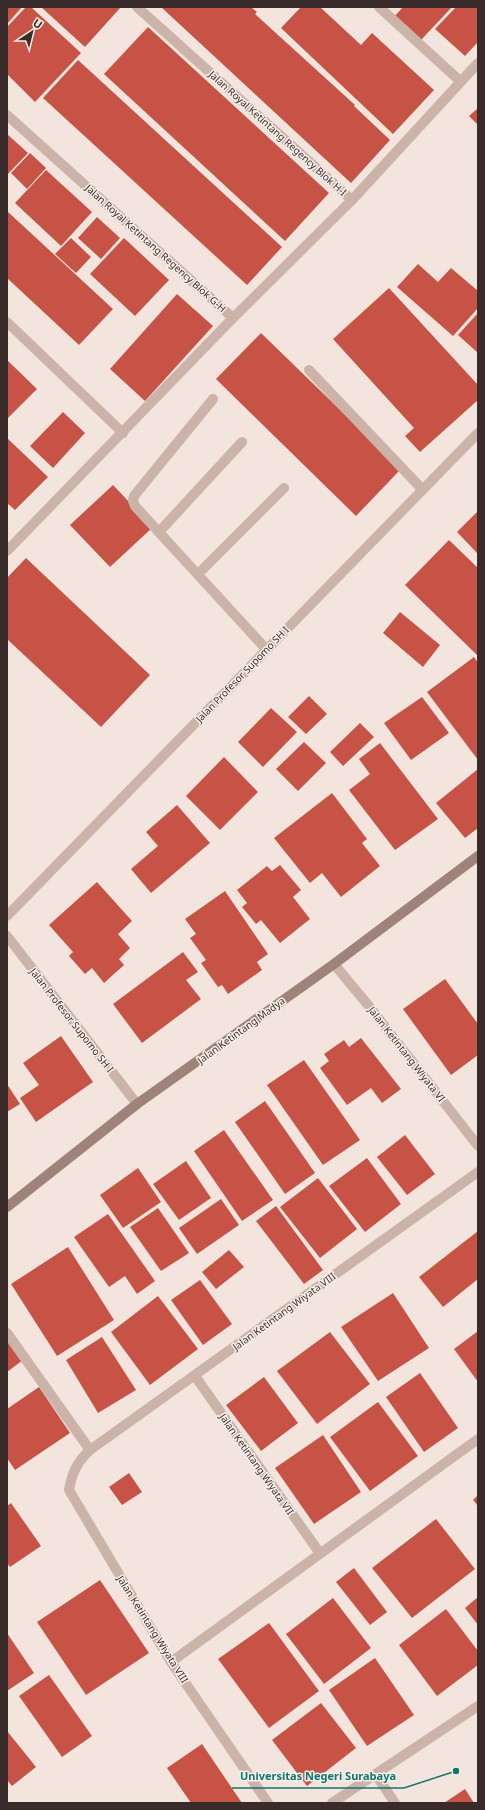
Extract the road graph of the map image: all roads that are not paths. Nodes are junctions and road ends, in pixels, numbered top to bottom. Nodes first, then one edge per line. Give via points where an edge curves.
1 (137, 7) edge
2 (379, 7) edge
3 (478, 63) edge
4 (460, 81) junction
5 (7, 115) edge
6 (352, 200) junction
7 (233, 318) junction
8 (7, 322) edge
9 (309, 370) dead end
10 (213, 399) dead end
11 (124, 432) junction
12 (478, 433) edge
13 (242, 442) dead end
14 (284, 488) dead end
15 (422, 489) junction
16 (159, 532) junction
17 (7, 551) edge
18 (198, 574) junction
19 (266, 649) junction
20 (478, 856) edge
21 (7, 916) edge
22 (7, 936) edge
23 (334, 964) junction
24 (137, 1104) junction
25 (478, 1146) edge
26 (478, 1172) edge
27 (7, 1207) edge
28 (7, 1333) edge
29 (195, 1376) junction
30 (478, 1439) edge
31 (90, 1450) junction
32 (319, 1552) junction
33 (171, 1662) junction
34 (478, 1706) edge
35 (376, 1775) junction
36 (268, 1803) edge
37 (332, 1803) edge
38 (395, 1803) edge

1 - 6 street, Jalan Royal Ketintang Regency Blok H-I
2 - 4 street
3 - 4 street, Jalan Royal Ketintang Regency Blok H-I
4 - 6 street, Jalan Royal Ketintang Regency Blok H-I
5 - 7 street, Jalan Royal Ketintang Regency Blok G-H
6 - 7 street, Jalan Royal Ketintang Regency Blok G-H
7 - 11 street
8 - 11 street
9 - 15 street
10 - 16 street via 134,496 135,506
11 - 17 street
12 - 15 street, Jalan Profesor Supomo SH I
13 - 16 street
14 - 18 street
15 - 19 street, Jalan Profesor Supomo SH I
16 - 18 street
18 - 19 street
19 - 21 street, Jalan Profesor Supomo SH I
20 - 23 street, Jalan Ketintang Madya
22 - 24 street, Jalan Profesor Supomo SH I
23 - 24 street, Jalan Ketintang Madya
23 - 25 street, Jalan Ketintang Wiyata VI
24 - 27 street, Jalan Ketintang Madya
26 - 29 street, Jalan Ketintang Wiyata VIII
28 - 31 street
29 - 31 street, Jalan Ketintang Wiyata VIII
29 - 32 street, Jalan Ketintang Wiyata VII
30 - 32 street
31 - 33 street, Jalan Ketintang Wiyata VIII via 79,1461 69,1490
32 - 33 street
33 - 36 street, Jalan Ketintang Wiyata VIII
34 - 35 street
35 - 37 street
35 - 38 street

